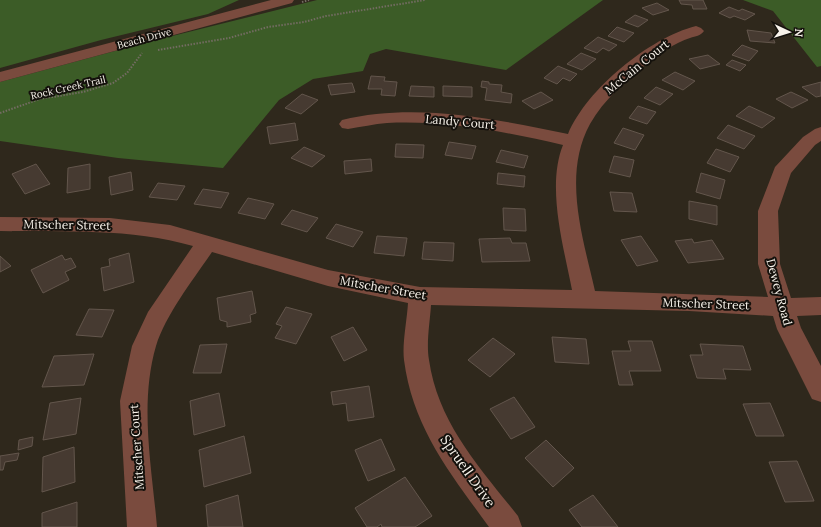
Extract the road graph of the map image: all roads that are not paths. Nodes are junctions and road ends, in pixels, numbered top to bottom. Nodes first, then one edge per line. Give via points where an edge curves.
1 (294, 1) edge
2 (696, 31) dead end
3 (0, 76) edge
4 (348, 124) dead end
5 (821, 133) edge
6 (572, 141) junction
7 (0, 224) edge
8 (207, 242) junction
9 (420, 296) junction
10 (586, 301) junction
11 (821, 306) edge
12 (782, 307) junction
13 (821, 391) edge
14 (142, 527) edge
15 (507, 527) edge

1 - 3 street, Beach Drive
2 - 6 street, McCain Court via 664,42 610,86 588,109
4 - 6 street, Landy Court via 393,118 440,119 498,125
5 - 12 street, Dewey Road via 809,141 782,171 768,211 769,264
6 - 10 street, McCain Court via 566,166 566,200
7 - 8 street, Mitscher Street via 110,225 170,232
8 - 9 street, Mitscher Street via 328,278
8 - 14 street, Mitscher Court via 156,319 144,346 134,401
9 - 10 street, Mitscher Street
9 - 15 street, Spruell Drive via 416,359 427,407 451,452
10 - 12 street, Mitscher Street via 689,302
11 - 12 street, Mitscher Street
12 - 13 street, Dewey Road via 788,329

